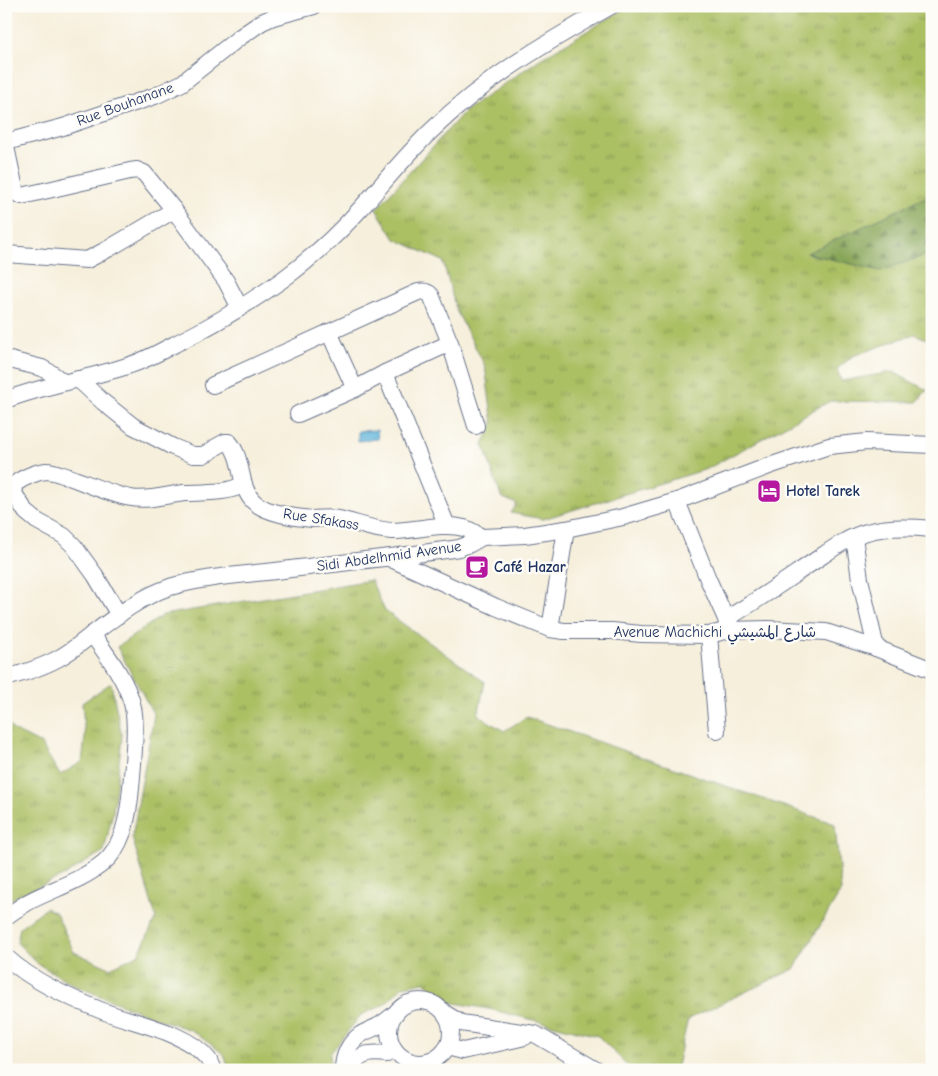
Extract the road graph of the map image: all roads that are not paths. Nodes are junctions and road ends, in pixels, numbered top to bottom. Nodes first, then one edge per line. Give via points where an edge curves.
1 (314, 6) edge
2 (611, 6) edge
3 (6, 142) edge
4 (6, 147) edge
5 (174, 210) junction
6 (6, 254) edge
7 (240, 308) junction
8 (329, 332) junction
9 (450, 343) junction
10 (6, 360) edge
11 (385, 373) junction
12 (70, 381) junction
13 (213, 385) dead end
14 (355, 388) junction
15 (6, 400) edge
16 (298, 414) dead end
17 (476, 426) dead end
18 (932, 445) edge
19 (244, 484) junction
20 (677, 500) junction
21 (447, 526) junction
22 (932, 529) edge
23 (566, 530) junction
24 (482, 537) junction
25 (854, 537) junction
26 (386, 557) junction
27 (119, 615) junction
28 (727, 624) junction
29 (550, 628) junction
30 (92, 634) junction
31 (709, 635) junction
32 (876, 648) junction
33 (932, 670) edge
34 (6, 678) edge
35 (717, 731) dead end
36 (6, 917) edge
37 (6, 957) edge
38 (395, 1014) junction
39 (446, 1014) junction
40 (535, 1034) junction
41 (400, 1058) edge
42 (440, 1058) edge
43 (213, 1070) edge
44 (343, 1070) edge
45 (349, 1070) edge
46 (596, 1070) edge

1 - 3 street, Rue Bouhanane via 262,22 182,83 155,96
2 - 7 street via 507,68 460,105 431,131 362,208 314,255
4 - 5 street via 16,193 22,196 137,170 144,173
5 - 6 street via 87,260
5 - 7 street via 226,281
7 - 12 street via 150,357
8 - 9 street via 423,291 431,295
8 - 13 street
8 - 14 street
9 - 11 street
9 - 17 street
10 - 12 street via 42,368
11 - 14 street
11 - 21 street
12 - 15 street
12 - 19 street, Rue Sfakass via 133,426 186,453 207,454 229,442 240,465
14 - 16 street
18 - 20 street, Sidi Abdelhmid Avenue via 867,442 829,446
19 - 21 street, Rue Sfakass via 256,504 294,516 332,518 393,531
19 - 27 street via 237,488 145,499 114,494 50,472 38,473 13,486 13,492 26,512 69,540
20 - 23 street, Sidi Abdelhmid Avenue
20 - 28 street
21 - 24 street, Rue Sfakass via 466,528
22 - 25 street via 888,529
23 - 24 street, Sidi Abdelhmid Avenue
23 - 29 street
24 - 26 street, Sidi Abdelhmid Avenue via 459,548
25 - 28 street via 748,606
25 - 32 street
26 - 27 street, Sidi Abdelhmid Avenue via 182,584 146,597
26 - 29 street, Avenue Machichi شارع المشيشي
27 - 30 street, Sidi Abdelhmid Avenue
28 - 31 street, Avenue Machichi شارع المشيشي
28 - 32 street, Avenue Machichi شارع المشيشي via 826,632
29 - 31 street, Avenue Machichi شارع المشيشي
30 - 34 street, Sidi Abdelhmid Avenue via 59,658
30 - 36 street via 116,668 132,703 134,716 130,802 122,833 110,856 97,868
31 - 35 street
32 - 33 street, Avenue Machichi شارع المشيشي
37 - 43 street via 24,972 68,996 170,1033 197,1048
38 - 39 street via 402,1007 420,1001 430,1002
38 - 41 street via 389,1031
38 - 44 street via 351,1044
39 - 40 street via 461,1023
39 - 42 street via 450,1022 450,1039
40 - 42 street
40 - 46 street
41 - 42 street via 421,1063
41 - 45 street via 371,1053 356,1060

